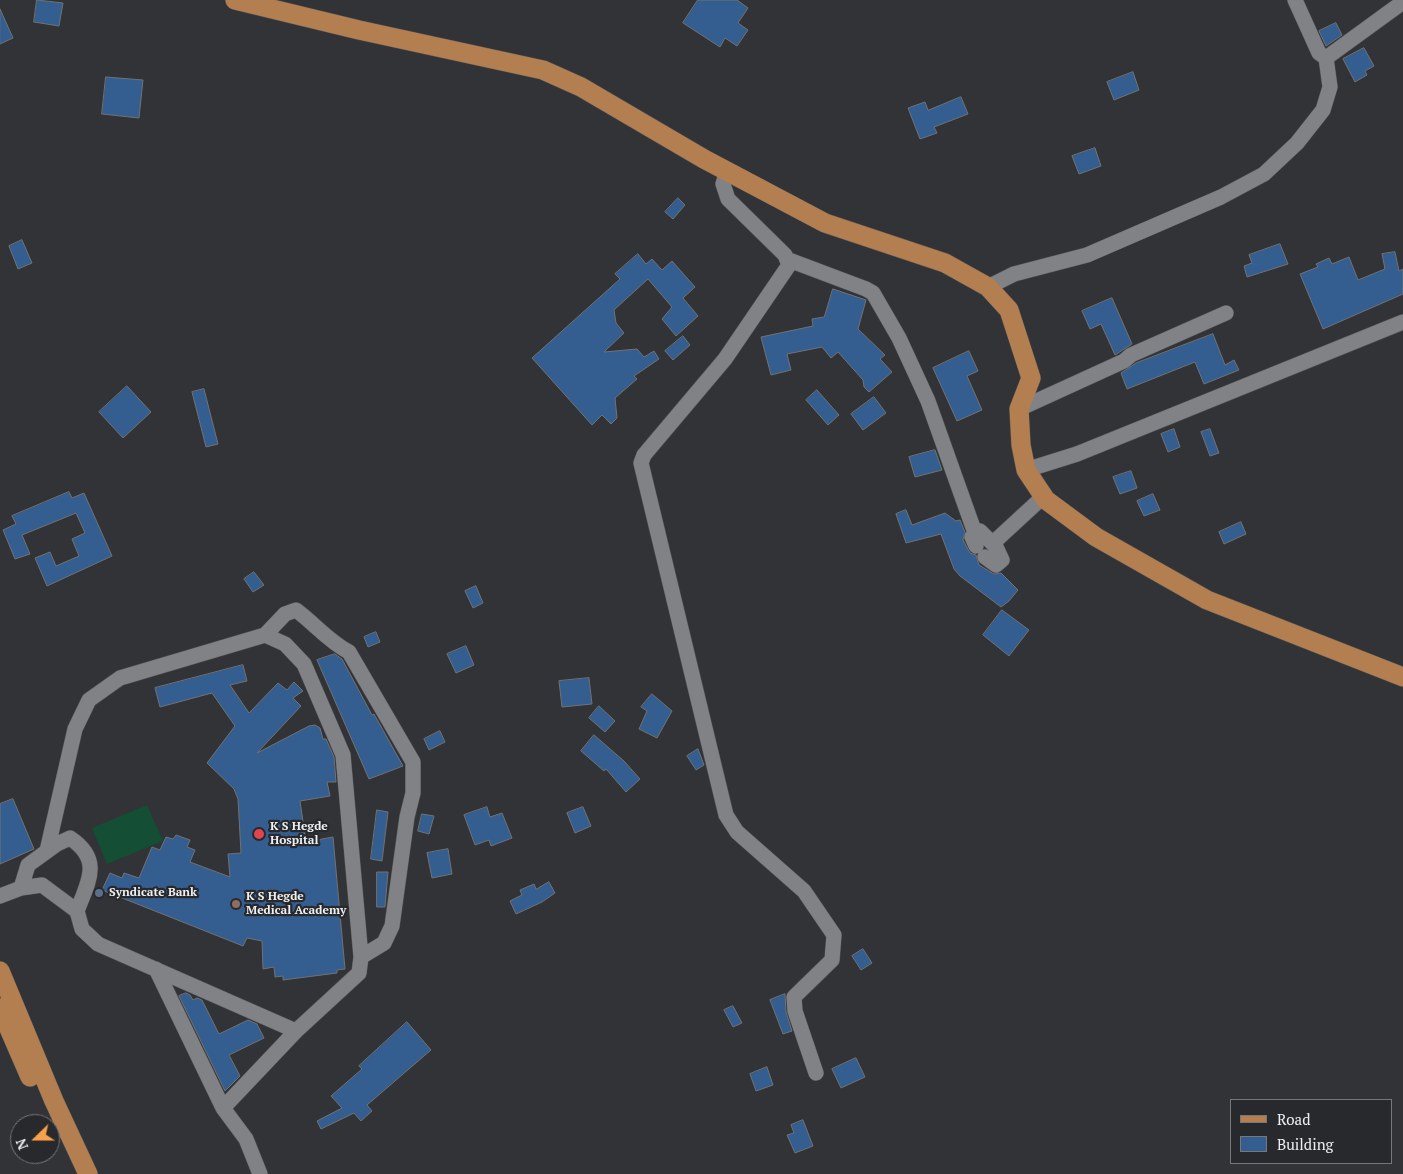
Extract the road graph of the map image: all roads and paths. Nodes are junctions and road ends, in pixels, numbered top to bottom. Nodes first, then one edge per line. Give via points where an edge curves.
1 (235, 0) edge
2 (1295, 0) edge
3 (1403, 2) edge
4 (1326, 58) junction
5 (727, 171) junction
6 (789, 260) junction
7 (988, 287) junction
8 (1226, 313) dead end
9 (1403, 322) edge
10 (1019, 409) junction
11 (1026, 470) junction
12 (1044, 496) junction
13 (993, 543) junction
14 (979, 546) junction
15 (265, 634) junction
16 (1403, 677) edge
17 (47, 851) junction
18 (21, 888) junction
19 (0, 896) edge
20 (77, 911) junction
21 (361, 957) junction
22 (156, 969) junction
23 (2, 983) edge
24 (0, 1008) edge
25 (296, 1031) junction
26 (816, 1074) dead end
27 (223, 1108) junction
28 (73, 1174) edge
29 (88, 1174) edge
30 (260, 1174) edge

1 - 5 main road via 543,70 581,87
2 - 4 street via 1319,53
3 - 4 street
4 - 7 street via 1330,88 1323,110 1298,143 1264,174 1221,197 1087,255 1014,274
5 - 6 street via 723,184 728,198
5 - 7 main road via 824,223 945,263
6 - 14 street via 873,293 899,338 928,401
6 - 26 street via 787,270 725,359 644,455 641,463 726,814 737,832 804,891 834,935 832,960 797,992 793,1005
7 - 10 main road via 1009,310 1030,378
8 - 10 street
9 - 11 street via 1077,454
10 - 11 main road
11 - 12 main road
12 - 13 street
12 - 16 main road via 1096,537 1207,600
13 - 14 street via 981,532
13 - 14 street via 1001,554 1001,562 994,565
15 - 17 street via 120,678 90,700 75,729
15 - 21 street via 285,644 304,664 343,755
15 - 21 street via 284,614 296,610 331,642 349,652 413,762 413,793 392,926 384,943
17 - 18 street via 28,864
17 - 20 street via 70,838 81,845 90,862 92,872
18 - 19 street
18 - 20 street via 42,884
20 - 22 street via 82,929 98,944
21 - 25 street via 359,974
22 - 25 street
22 - 27 street
23 - 29 main road
24 - 28 main road
25 - 27 street
27 - 30 street via 246,1139

